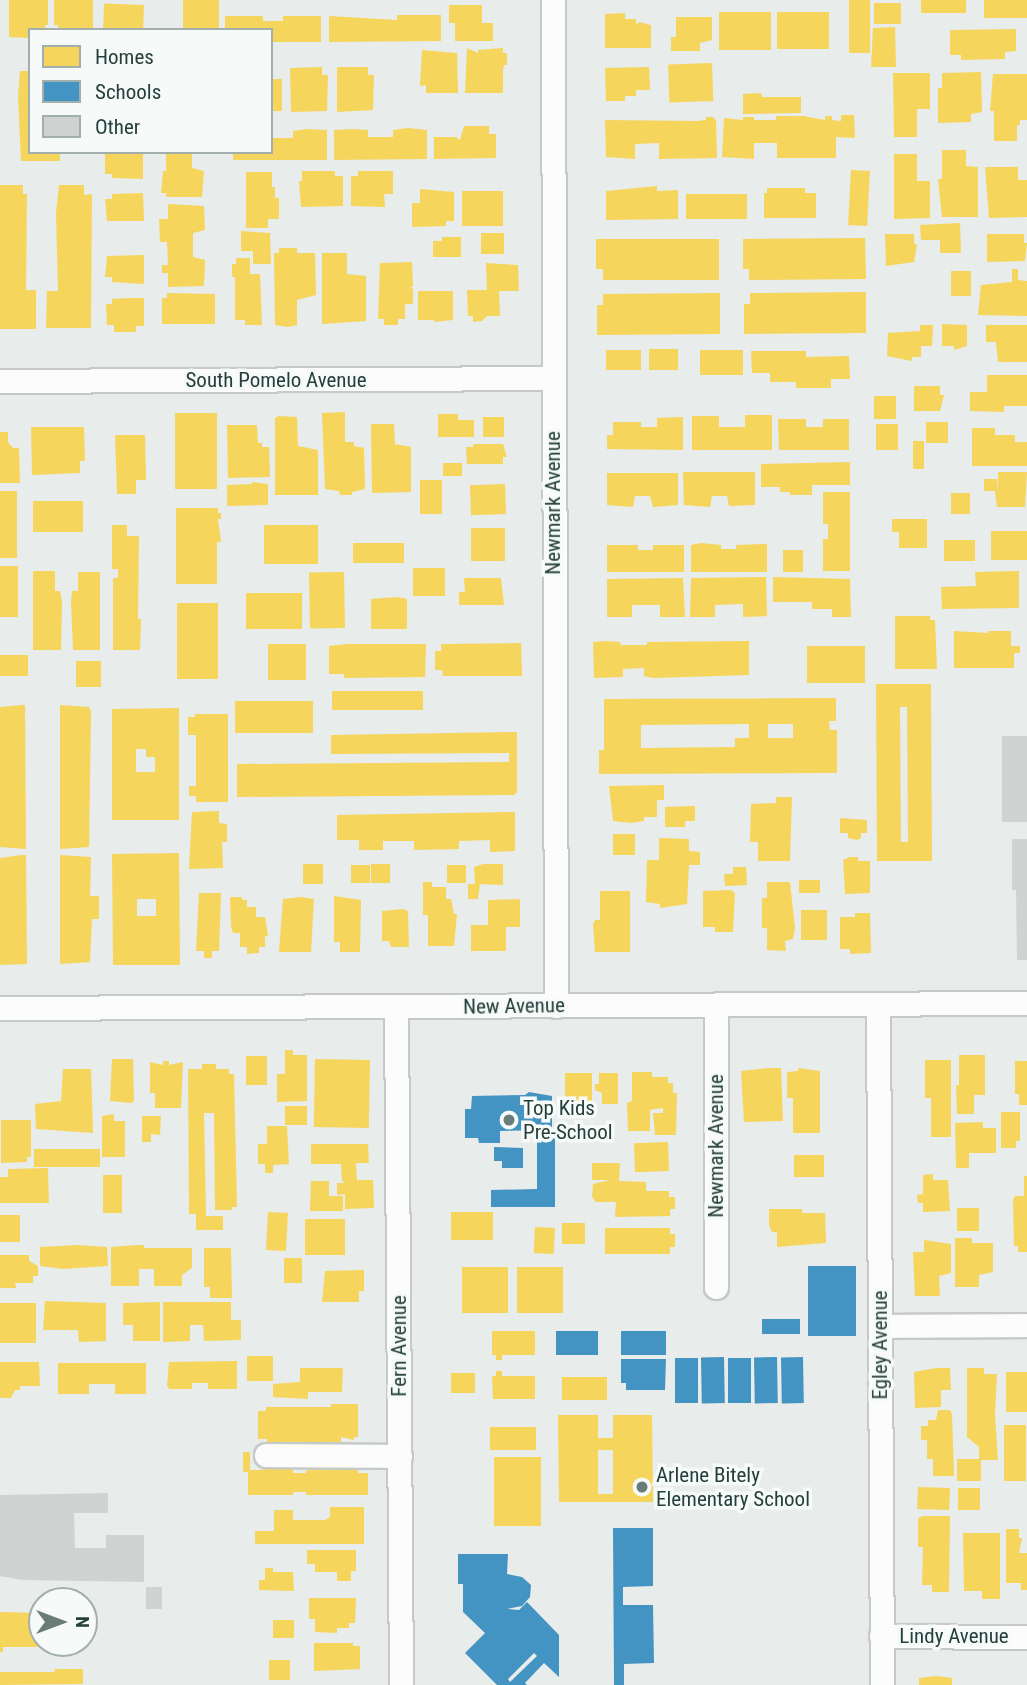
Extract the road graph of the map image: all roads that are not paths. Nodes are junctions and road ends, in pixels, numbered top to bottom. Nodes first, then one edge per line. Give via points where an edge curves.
1 (553, 0) edge
2 (552, 378) junction
3 (0, 381) edge
4 (1027, 1003) edge
5 (716, 1004) junction
6 (878, 1004) junction
7 (556, 1006) junction
8 (396, 1007) junction
9 (0, 1008) edge
10 (716, 1287) dead end
11 (1027, 1325) edge
12 (880, 1326) junction
13 (266, 1455) dead end
14 (400, 1456) junction
15 (881, 1636) junction
16 (1027, 1637) edge
17 (401, 1685) edge
18 (882, 1685) edge

1 - 2 street, Newmark Avenue
2 - 3 street, South Pomelo Avenue
2 - 7 street, Newmark Avenue
4 - 6 street, New Avenue
5 - 6 street, New Avenue
5 - 7 street, New Avenue
5 - 10 street, Newmark Avenue
6 - 12 street, Egley Avenue
7 - 8 street, New Avenue
8 - 9 street, New Avenue
8 - 14 street, Fern Avenue
11 - 12 street
12 - 15 street, Egley Avenue
13 - 14 street
14 - 17 street, Fern Avenue
15 - 16 street, Lindy Avenue
15 - 18 street, Egley Avenue

